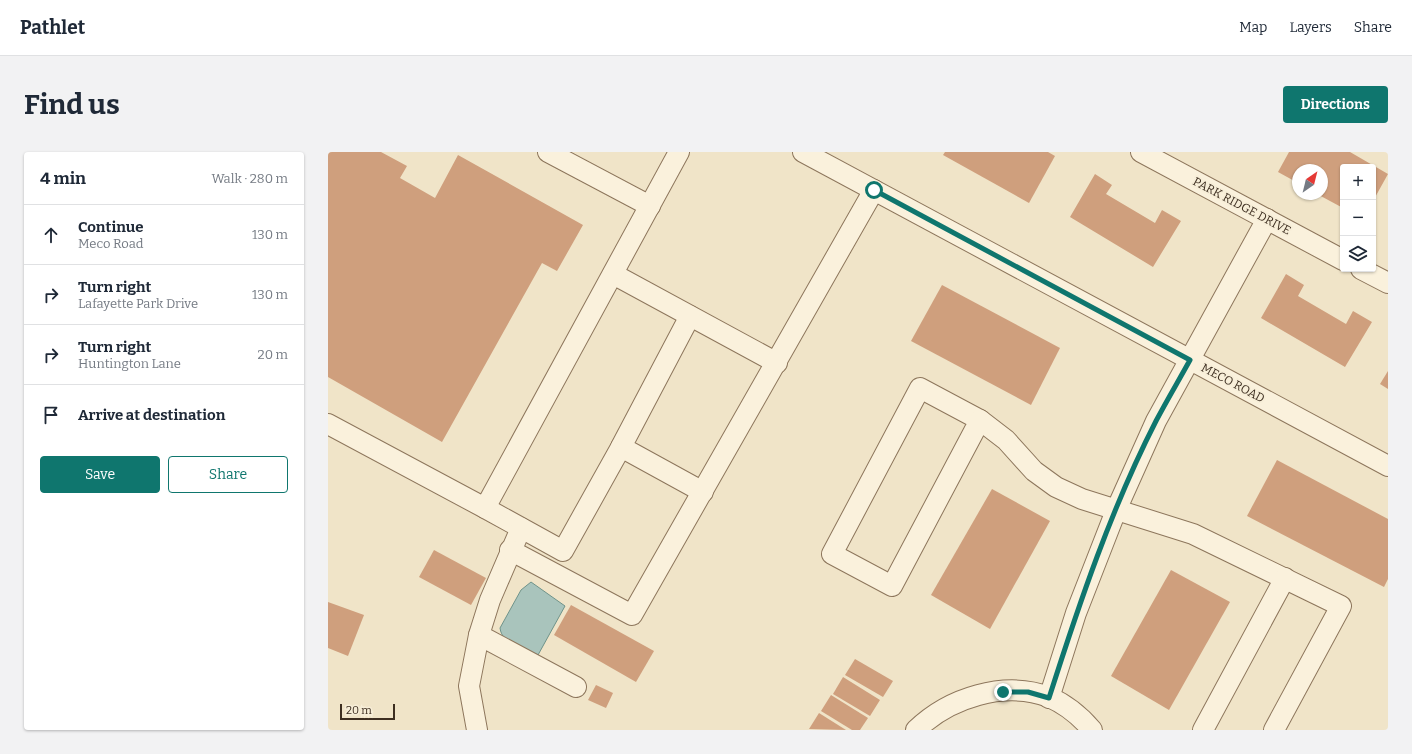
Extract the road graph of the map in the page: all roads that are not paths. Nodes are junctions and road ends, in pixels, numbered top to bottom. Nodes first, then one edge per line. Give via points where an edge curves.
1 (548, 152) edge
2 (679, 152) edge
3 (803, 152) edge
4 (1141, 152) edge
5 (874, 190) junction
6 (650, 206) junction
7 (1267, 219) junction
8 (1340, 258) edge
9 (1366, 272) edge
10 (613, 274) junction
11 (1388, 284) edge
12 (690, 316) junction
13 (1190, 360) junction
14 (777, 363) junction
15 (980, 420) junction
16 (328, 424) edge
17 (621, 447) junction
18 (1388, 466) edge
19 (703, 492) junction
20 (485, 508) junction
21 (1117, 508) junction
22 (521, 528) junction
23 (510, 550) junction
24 (1285, 578) junction
25 (479, 635) junction
26 (576, 686) dead end
27 (1049, 698) junction
28 (477, 730) edge
29 (916, 730) edge
30 (1092, 730) edge
31 (1203, 730) edge
32 (1274, 730) edge

1 - 6 street
2 - 6 street
3 - 5 street, MECO ROAD
4 - 7 street, PARK RIDGE DRIVE
5 - 13 street, MECO ROAD
5 - 14 street
6 - 10 street
7 - 8 street, PARK RIDGE DRIVE
7 - 13 street
9 - 11 street
10 - 12 street
10 - 20 street
12 - 14 street
12 - 17 street
13 - 18 street, MECO ROAD
13 - 21 street via 1156,421
14 - 19 street
15 - 15 street via 920,388 832,554 892,586
15 - 21 street via 1006,440 1034,471 1056,488 1082,499
16 - 20 street
17 - 19 street
17 - 22 street via 564,551
19 - 23 street via 632,615
20 - 22 street
21 - 24 street via 1193,534
21 - 27 street via 1076,613
22 - 23 street
23 - 25 street
24 - 31 street
24 - 32 street via 1341,606
25 - 26 street
25 - 28 street via 469,686
27 - 29 street via 1028,692 978,694 953,703 928,718
27 - 30 street via 1080,717

